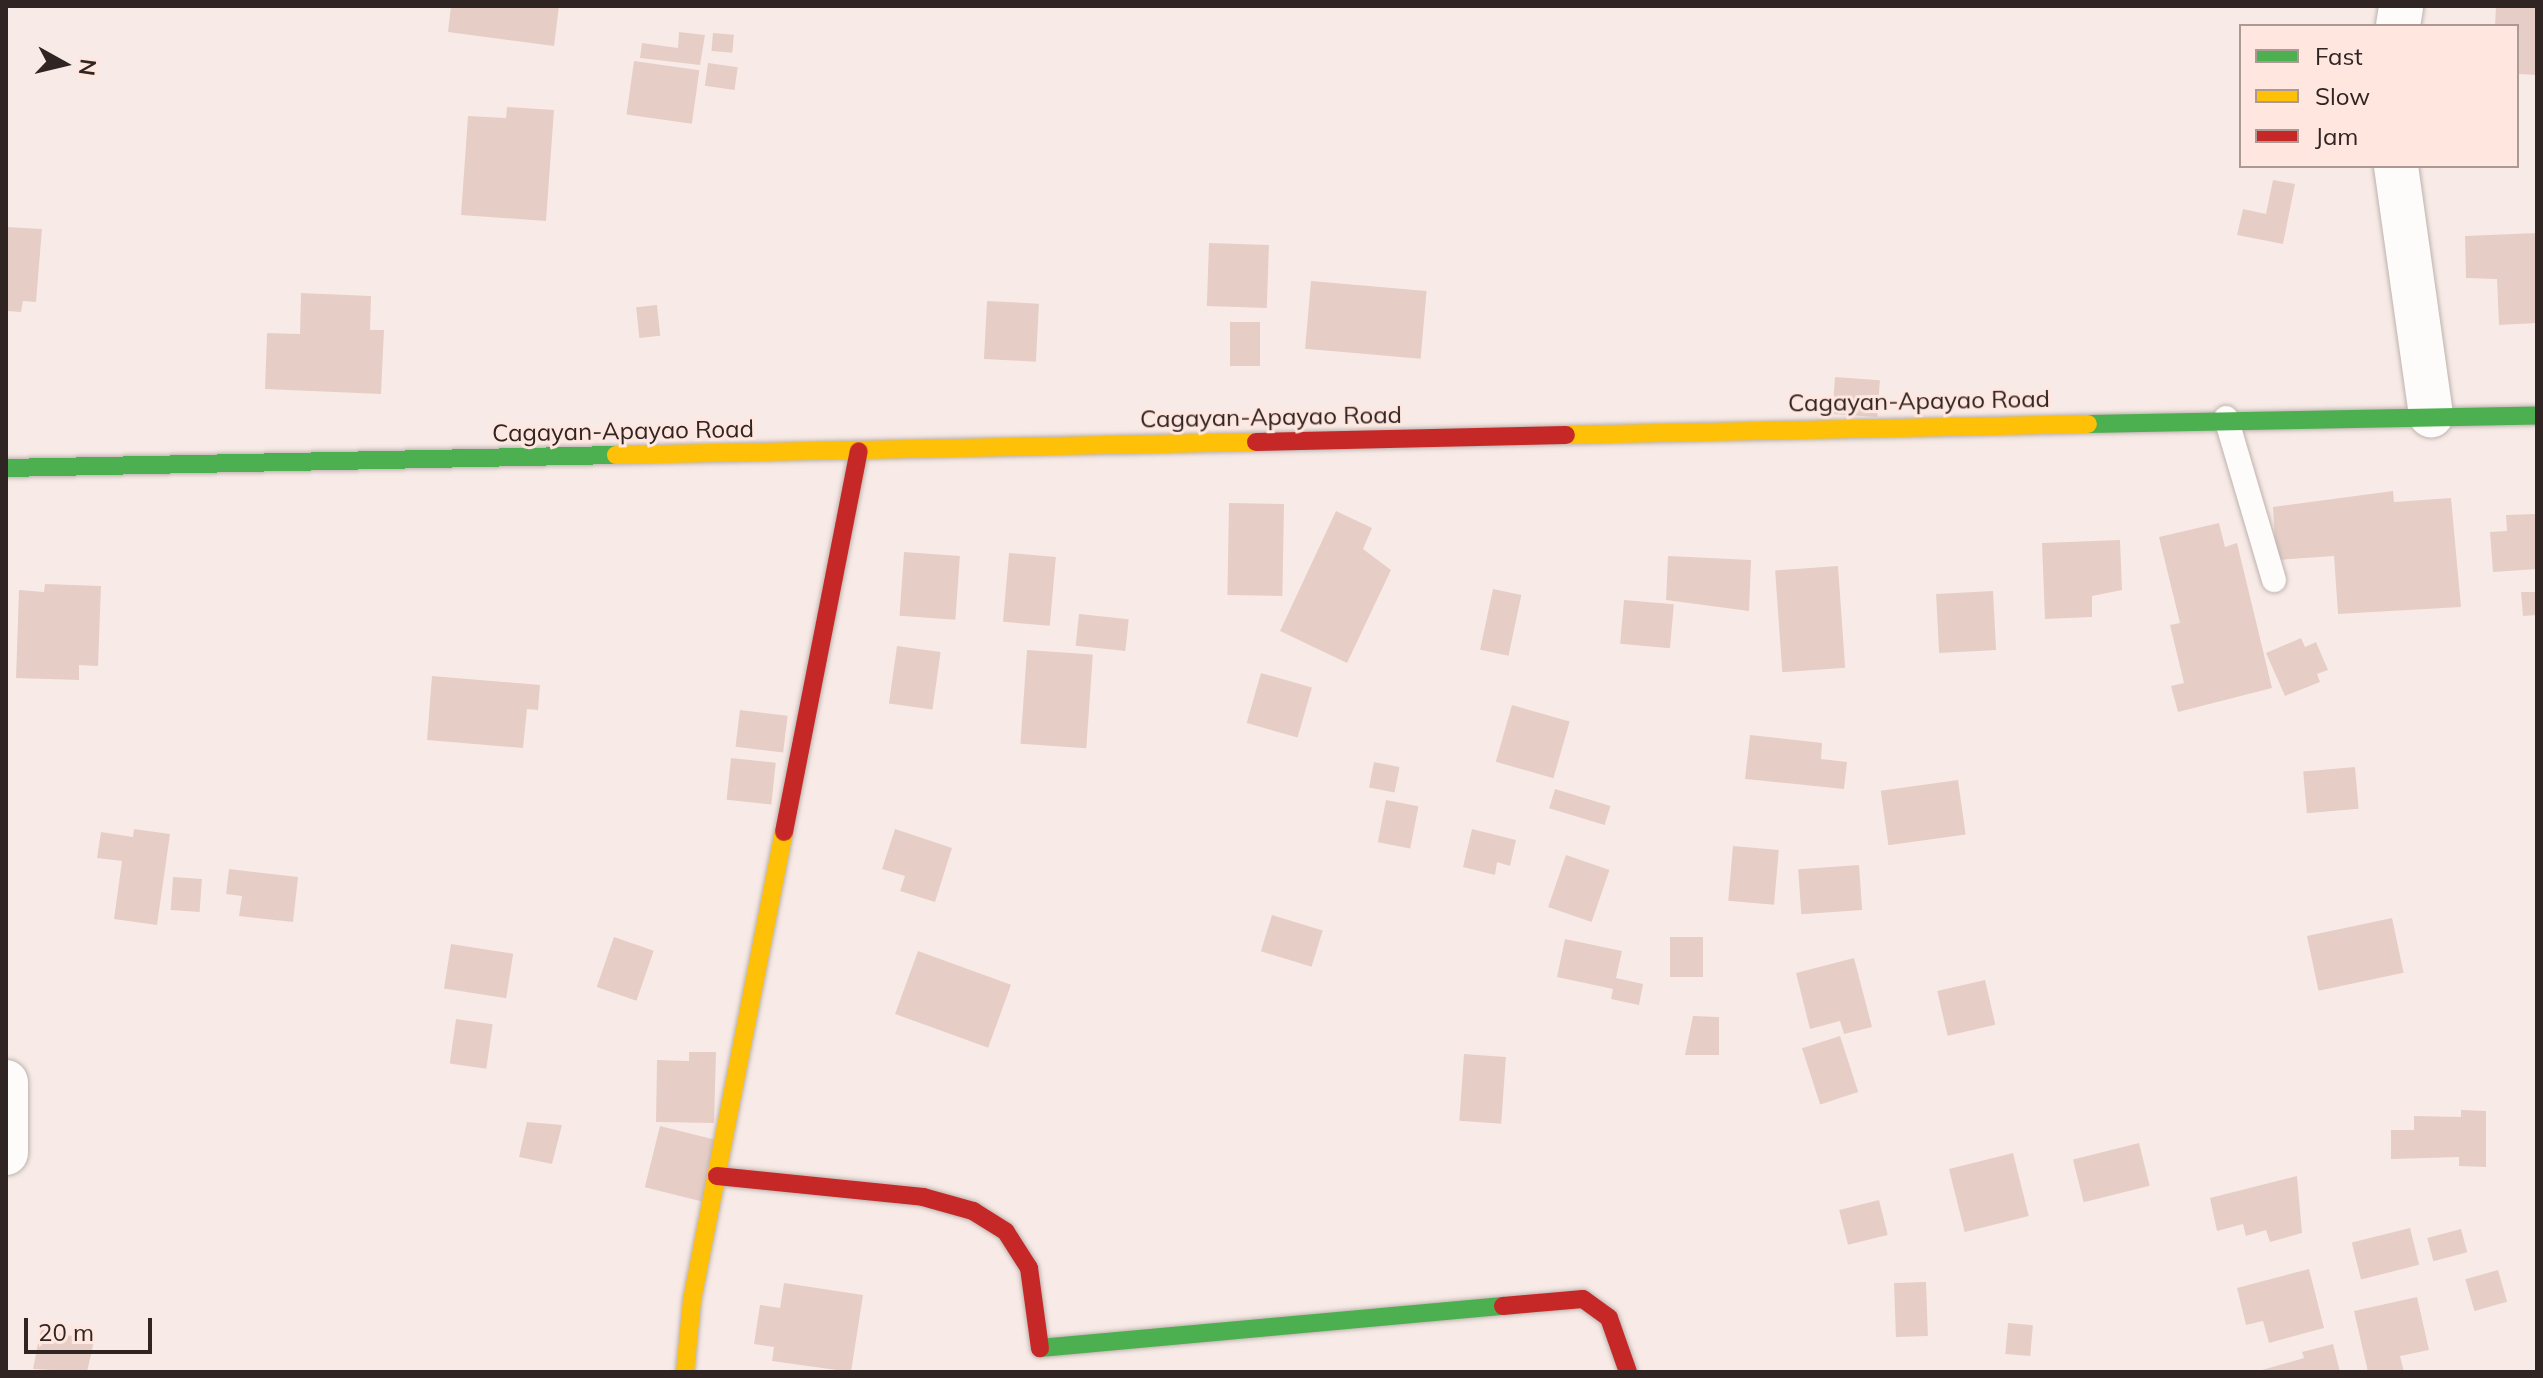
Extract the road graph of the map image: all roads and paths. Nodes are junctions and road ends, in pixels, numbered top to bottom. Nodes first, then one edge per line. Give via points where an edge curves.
1 (2396, 168) edge
2 (2537, 415) edge
3 (2431, 416) junction
4 (2226, 418) junction
5 (859, 451) junction
6 (6, 468) edge
7 (2274, 580) dead end
8 (6, 1082) edge
9 (6, 1153) edge
10 (717, 1176) junction
11 (1034, 1360) edge
12 (685, 1372) edge
13 (1628, 1372) edge

1 - 3 street
2 - 3 main road, Cagayan-Apayao Road
3 - 4 main road, Cagayan-Apayao Road
4 - 5 main road, Cagayan-Apayao Road
4 - 7 lane
5 - 6 main road, Cagayan-Apayao Road
5 - 10 main road
8 - 9 street
10 - 11 main road via 923,1197 973,1211 1006,1232 1029,1268
10 - 12 main road
11 - 13 main road via 1583,1299 1609,1318

